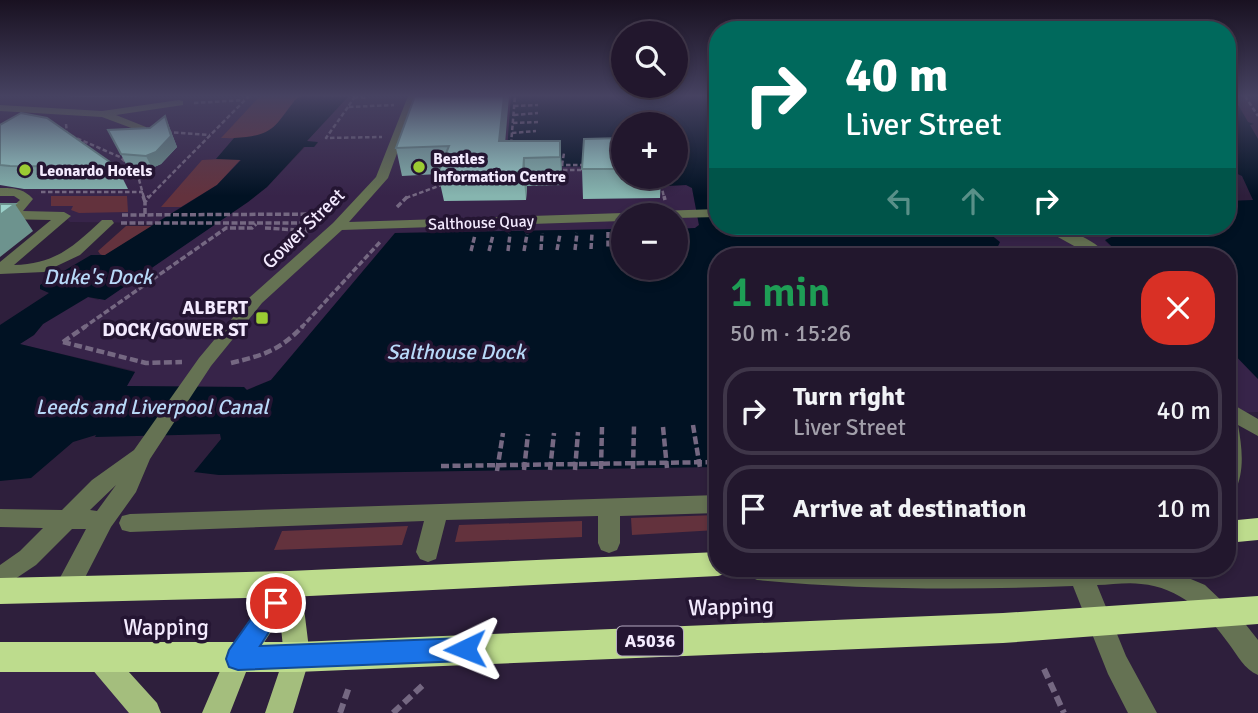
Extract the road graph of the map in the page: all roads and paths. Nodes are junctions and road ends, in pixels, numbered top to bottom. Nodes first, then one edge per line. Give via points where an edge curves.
1 (67, 129) edge
2 (145, 129) edge
3 (217, 129) edge
4 (332, 129) edge
5 (398, 129) edge
6 (401, 129) edge
7 (512, 129) edge
8 (536, 131) dead end
9 (389, 132) joint
10 (512, 133) junction
11 (211, 135) junction
12 (511, 150) edge
13 (564, 153) dead end
14 (550, 165) edge
15 (562, 165) junction
16 (587, 165) edge
17 (596, 170) edge
18 (543, 171) edge
19 (359, 183) dead end
20 (450, 183) edge
21 (377, 184) junction
22 (0, 192) edge
23 (40, 192) dead end
24 (143, 192) junction
25 (145, 202) junction
26 (397, 207) dead end
27 (688, 212) edge
28 (709, 213) edge
29 (314, 214) junction
30 (5, 215) edge
31 (611, 217) edge
32 (332, 222) junction
33 (107, 223) dead end
34 (129, 223) dead end
35 (257, 223) junction
36 (316, 223) junction
37 (265, 228) dead end
38 (298, 230) dead end
39 (560, 232) dead end
40 (577, 232) dead end
41 (592, 232) dead end
42 (608, 232) dead end
43 (493, 233) dead end
44 (510, 233) dead end
45 (528, 233) dead end
46 (542, 233) dead end
47 (476, 234) dead end
48 (386, 235) dead end
49 (1067, 235) edge
50 (608, 248) dead end
51 (1089, 248) edge
52 (591, 249) dead end
53 (541, 250) dead end
54 (557, 250) dead end
55 (575, 250) dead end
56 (471, 251) dead end
57 (489, 251) dead end
58 (508, 251) dead end
59 (524, 251) dead end
60 (0, 270) edge
61 (231, 363) dead end
62 (189, 369) junction
63 (1236, 414) edge
64 (693, 425) dead end
65 (634, 426) dead end
66 (602, 427) dead end
67 (663, 427) dead end
68 (1258, 429) edge
69 (578, 432) dead end
70 (503, 433) dead end
71 (554, 433) dead end
72 (528, 434) dead end
73 (141, 456) junction
74 (709, 463) edge
75 (699, 465) junction
76 (442, 466) dead end
77 (633, 466) junction
78 (667, 466) junction
79 (550, 467) junction
80 (575, 467) junction
81 (498, 468) junction
82 (524, 468) junction
83 (601, 469) dead end
84 (709, 504) edge
85 (609, 507) junction
86 (437, 511) junction
87 (0, 517) edge
88 (103, 520) junction
89 (67, 521) junction
90 (130, 523) dead end
91 (1258, 528) edge
92 (1236, 531) edge
93 (609, 543) dead end
94 (428, 552) dead end
95 (709, 564) edge
96 (830, 577) edge
97 (1012, 577) edge
98 (1081, 577) edge
99 (1164, 577) edge
100 (0, 578) edge
101 (289, 584) junction
102 (66, 589) junction
103 (0, 591) edge
104 (1258, 610) edge
105 (1222, 612) junction
106 (1101, 622) junction
107 (0, 657) edge
108 (297, 657) junction
109 (100, 659) junction
110 (238, 659) junction
111 (1258, 662) edge
112 (1044, 669) dead end
113 (424, 685) dead end
114 (349, 687) dead end
115 (147, 713) edge
116 (216, 713) edge
117 (279, 713) edge
118 (340, 713) edge
119 (393, 713) edge
120 (1064, 713) edge
121 (1143, 713) edge

1 - 24 path via 67,134 120,157 137,172
2 - 11 path
3 - 11 path
4 - 9 path via 326,138
5 - 9 street
6 - 21 street, Gower Street
7 - 10 path
8 - 10 path
10 - 12 path
11 - 25 path
13 - 15 path
14 - 15 path
15 - 16 path
17 - 18 path
19 - 21 street
20 - 26 path via 400,200
21 - 32 street, Gower Street
22 - 30 street via 17,192 26,199
23 - 24 path
24 - 25 path
25 - 29 path via 145,214
27 - 28 street
29 - 32 path
29 - 36 path
30 - 60 street via 64,216
31 - 32 street, Salthouse Quay
32 - 36 path
32 - 62 street, Gower Street via 248,299
33 - 60 street via 75,252 39,269
34 - 35 path
35 - 36 path
35 - 62 path via 252,228 226,228 63,342
37 - 38 path
39 - 54 path
40 - 55 path
41 - 52 path
42 - 50 path
43 - 57 path
44 - 58 path
45 - 59 path
46 - 53 path
47 - 56 path
48 - 61 path via 288,342 269,354
49 - 51 street
62 - 73 street, Gower Street
63 - 68 street
64 - 75 path
65 - 77 path
66 - 83 path
67 - 78 path
69 - 80 path
70 - 81 path
71 - 79 path
72 - 82 path
73 - 88 street via 128,486
73 - 89 street via 100,486
74 - 75 path
75 - 78 path
76 - 81 path
77 - 78 path
77 - 80 path
79 - 80 path
79 - 82 path
81 - 82 path
84 - 85 street
85 - 86 street
85 - 93 street
86 - 90 street
86 - 94 street
87 - 89 street
88 - 89 street
88 - 102 street
89 - 100 street
91 - 92 highway
95 - 101 highway, Wapping
96 - 97 street, Wapping
98 - 106 street
99 - 105 street, Wapping
101 - 102 highway, Wapping
101 - 108 main road
101 - 110 main road
102 - 103 highway, Wapping
104 - 105 highway, A5036
105 - 106 highway, A5036
105 - 111 street, Wapping
106 - 108 highway, Wapping / A5036
106 - 121 street
107 - 109 highway, Wapping / A5036
108 - 110 highway, Wapping / A5036
108 - 117 main road
109 - 110 highway, Wapping / A5036
109 - 115 main road
110 - 116 main road
112 - 120 path
113 - 119 path
114 - 118 path

